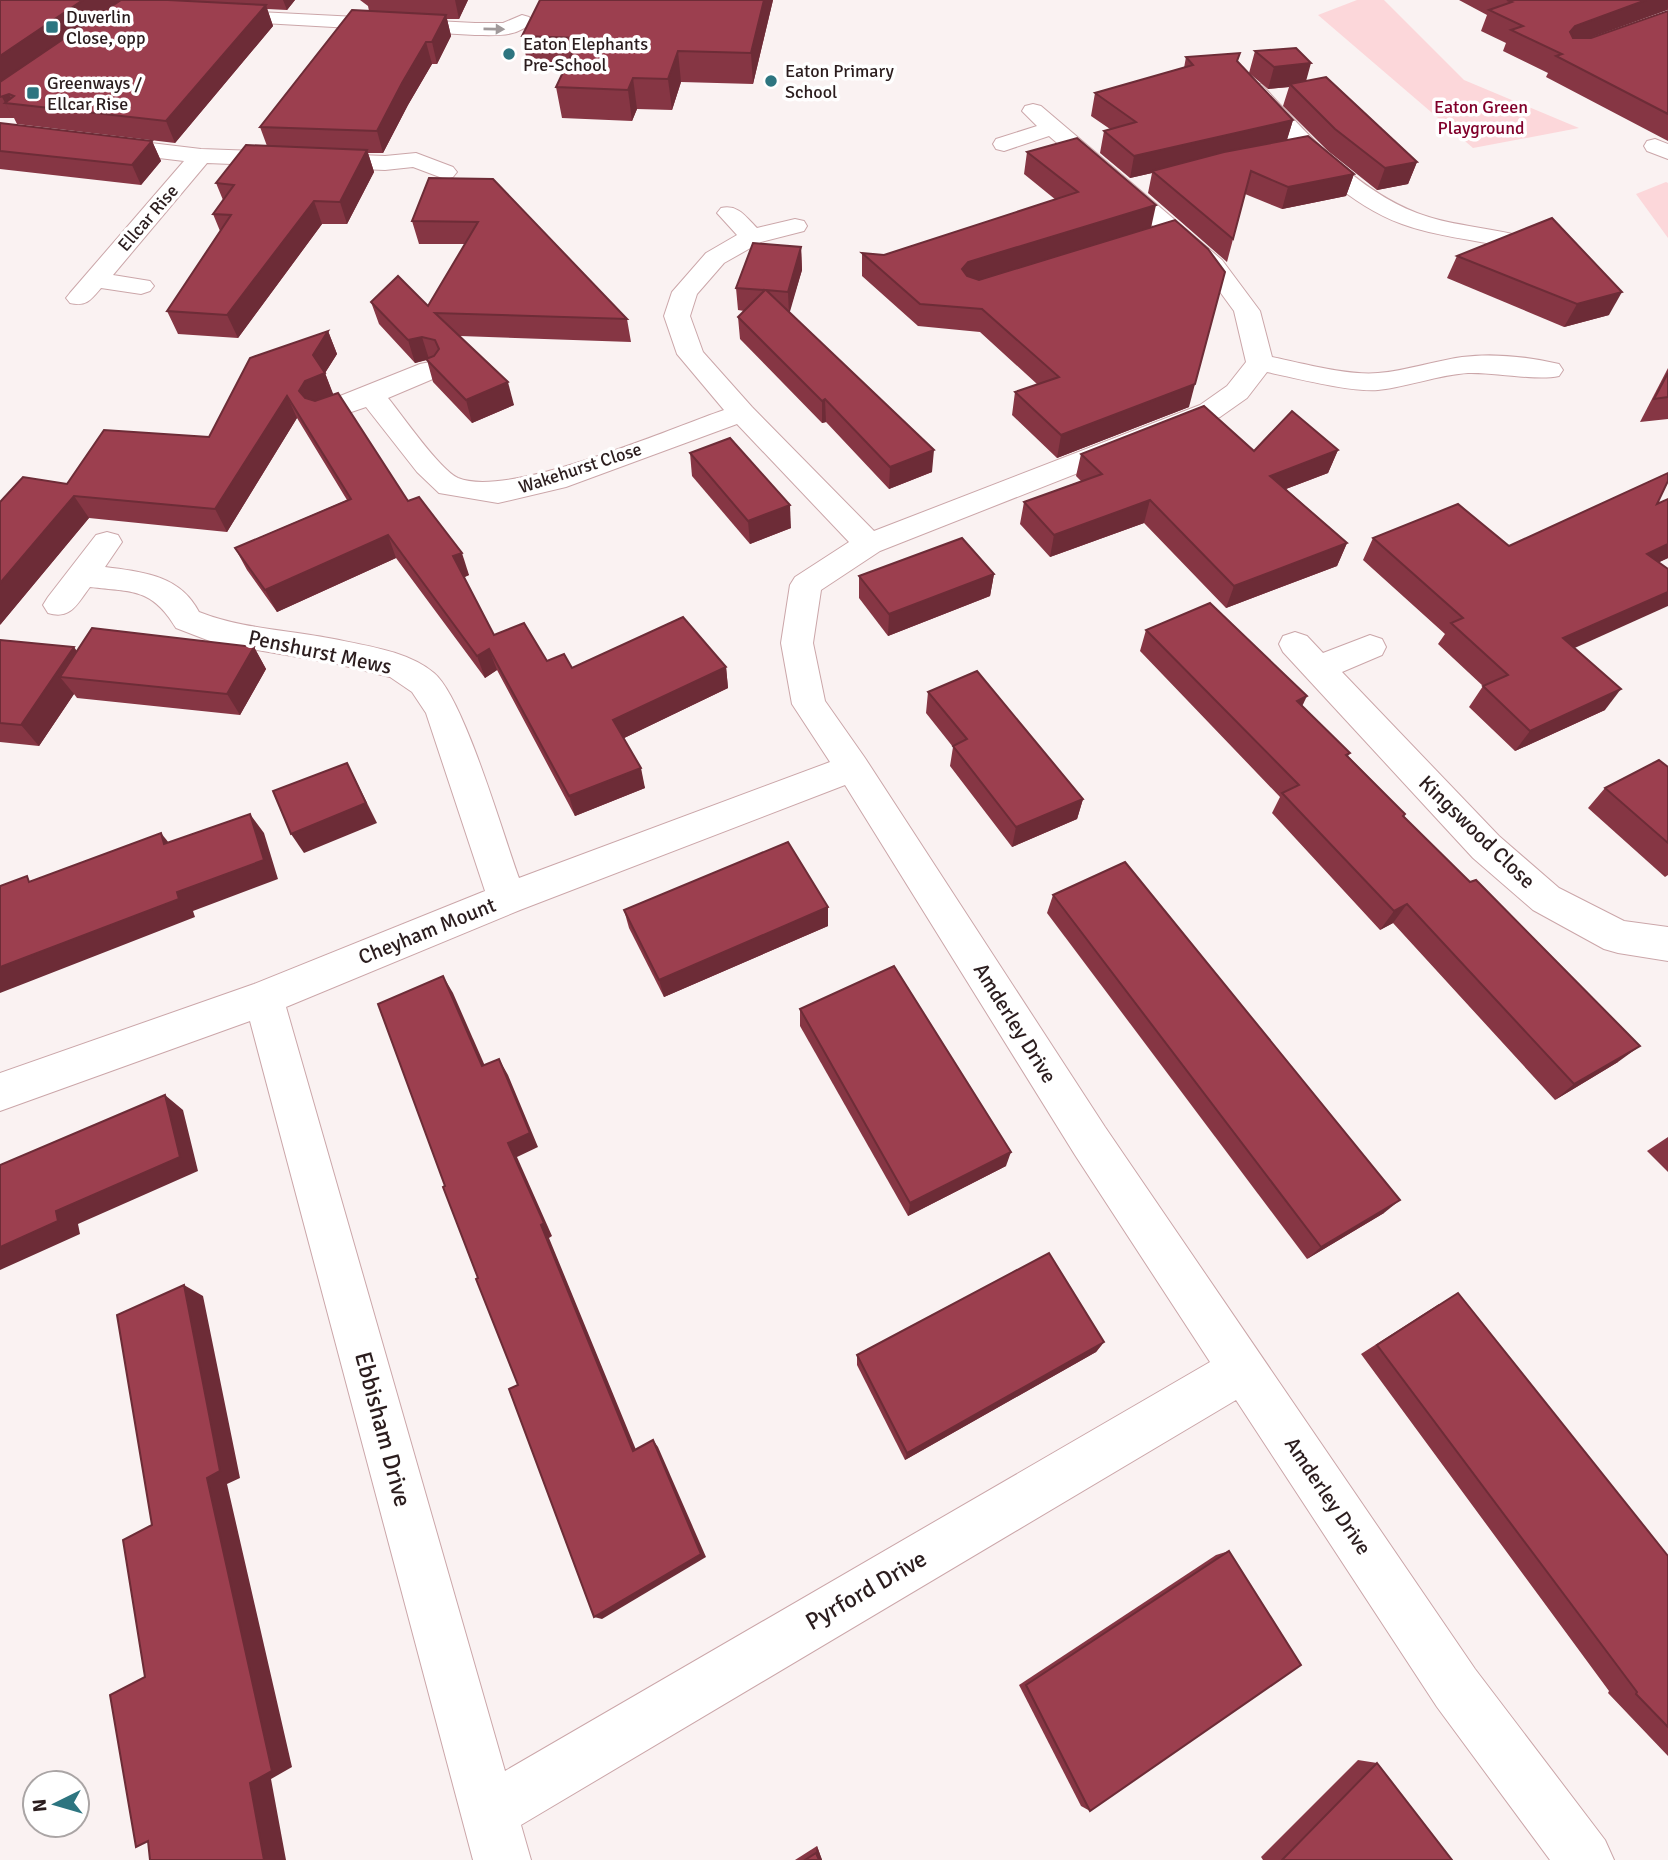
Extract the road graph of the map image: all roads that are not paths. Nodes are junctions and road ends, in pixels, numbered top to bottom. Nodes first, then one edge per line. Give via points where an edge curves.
1 (1641, 0) edge
2 (1668, 12) edge
3 (194, 15) edge
4 (1668, 18) edge
5 (522, 21) dead end
6 (1645, 27) edge
7 (1244, 80) edge
8 (0, 132) edge
9 (1004, 144) dead end
10 (1308, 147) junction
11 (1282, 152) edge
12 (201, 156) junction
13 (445, 172) dead end
14 (729, 213) dead end
15 (795, 226) dead end
16 (752, 237) junction
17 (1508, 240) edge
18 (141, 286) dead end
19 (1260, 362) junction
20 (430, 370) edge
21 (1549, 370) dead end
22 (371, 395) junction
23 (325, 412) edge
24 (742, 413) junction
25 (107, 542) dead end
26 (869, 544) junction
27 (82, 575) junction
28 (59, 605) dead end
29 (1370, 647) dead end
30 (853, 768) junction
31 (507, 899) junction
32 (1668, 944) edge
33 (264, 998) junction
34 (0, 1091) edge
35 (1243, 1369) junction
36 (489, 1812) junction
37 (502, 1860) edge
38 (1585, 1860) edge

1 - 2 street
3 -> 5 street via 359,31 507,29
4 - 6 street
7 - 10 street via 1275,97
8 - 12 street, Ellcar Rise
9 - 19 street via 1043,119 1137,187 1162,235 1213,265 1247,311
10 - 11 street
10 - 17 street via 1362,195 1411,219
12 - 13 street, Ellcar Rise via 385,163 422,156
12 - 18 street, Ellcar Rise via 88,289
14 - 16 street
15 - 16 street
16 - 24 street via 715,258 685,292 677,316 690,354
19 - 21 street via 1376,382 1465,365
19 - 26 street, Amderley Drive via 1237,392 1210,411
20 - 22 street
22 - 23 street
22 - 24 street, Wakehurst Close via 449,486 498,493 556,480
24 - 26 street
25 - 27 street
26 - 30 street, Amderley Drive via 806,584 797,643 809,704
27 - 28 street
27 - 31 street, Penshurst Mews via 163,590 179,604 187,620 215,631 400,667 424,682 442,711
29 - 32 street, Kingswood Close via 1306,657 1486,847 1546,899 1618,937
30 - 31 street, Cheyham Mount
30 - 35 street, Amderley Drive via 1090,1141
31 - 33 street, Cheyham Mount
33 - 34 street, Cheyham Mount
33 - 36 street, Ebbisham Drive
35 - 36 street, Pyrford Drive
35 - 38 street, Amderley Drive via 1456,1688
36 - 37 street, Ebbisham Drive

